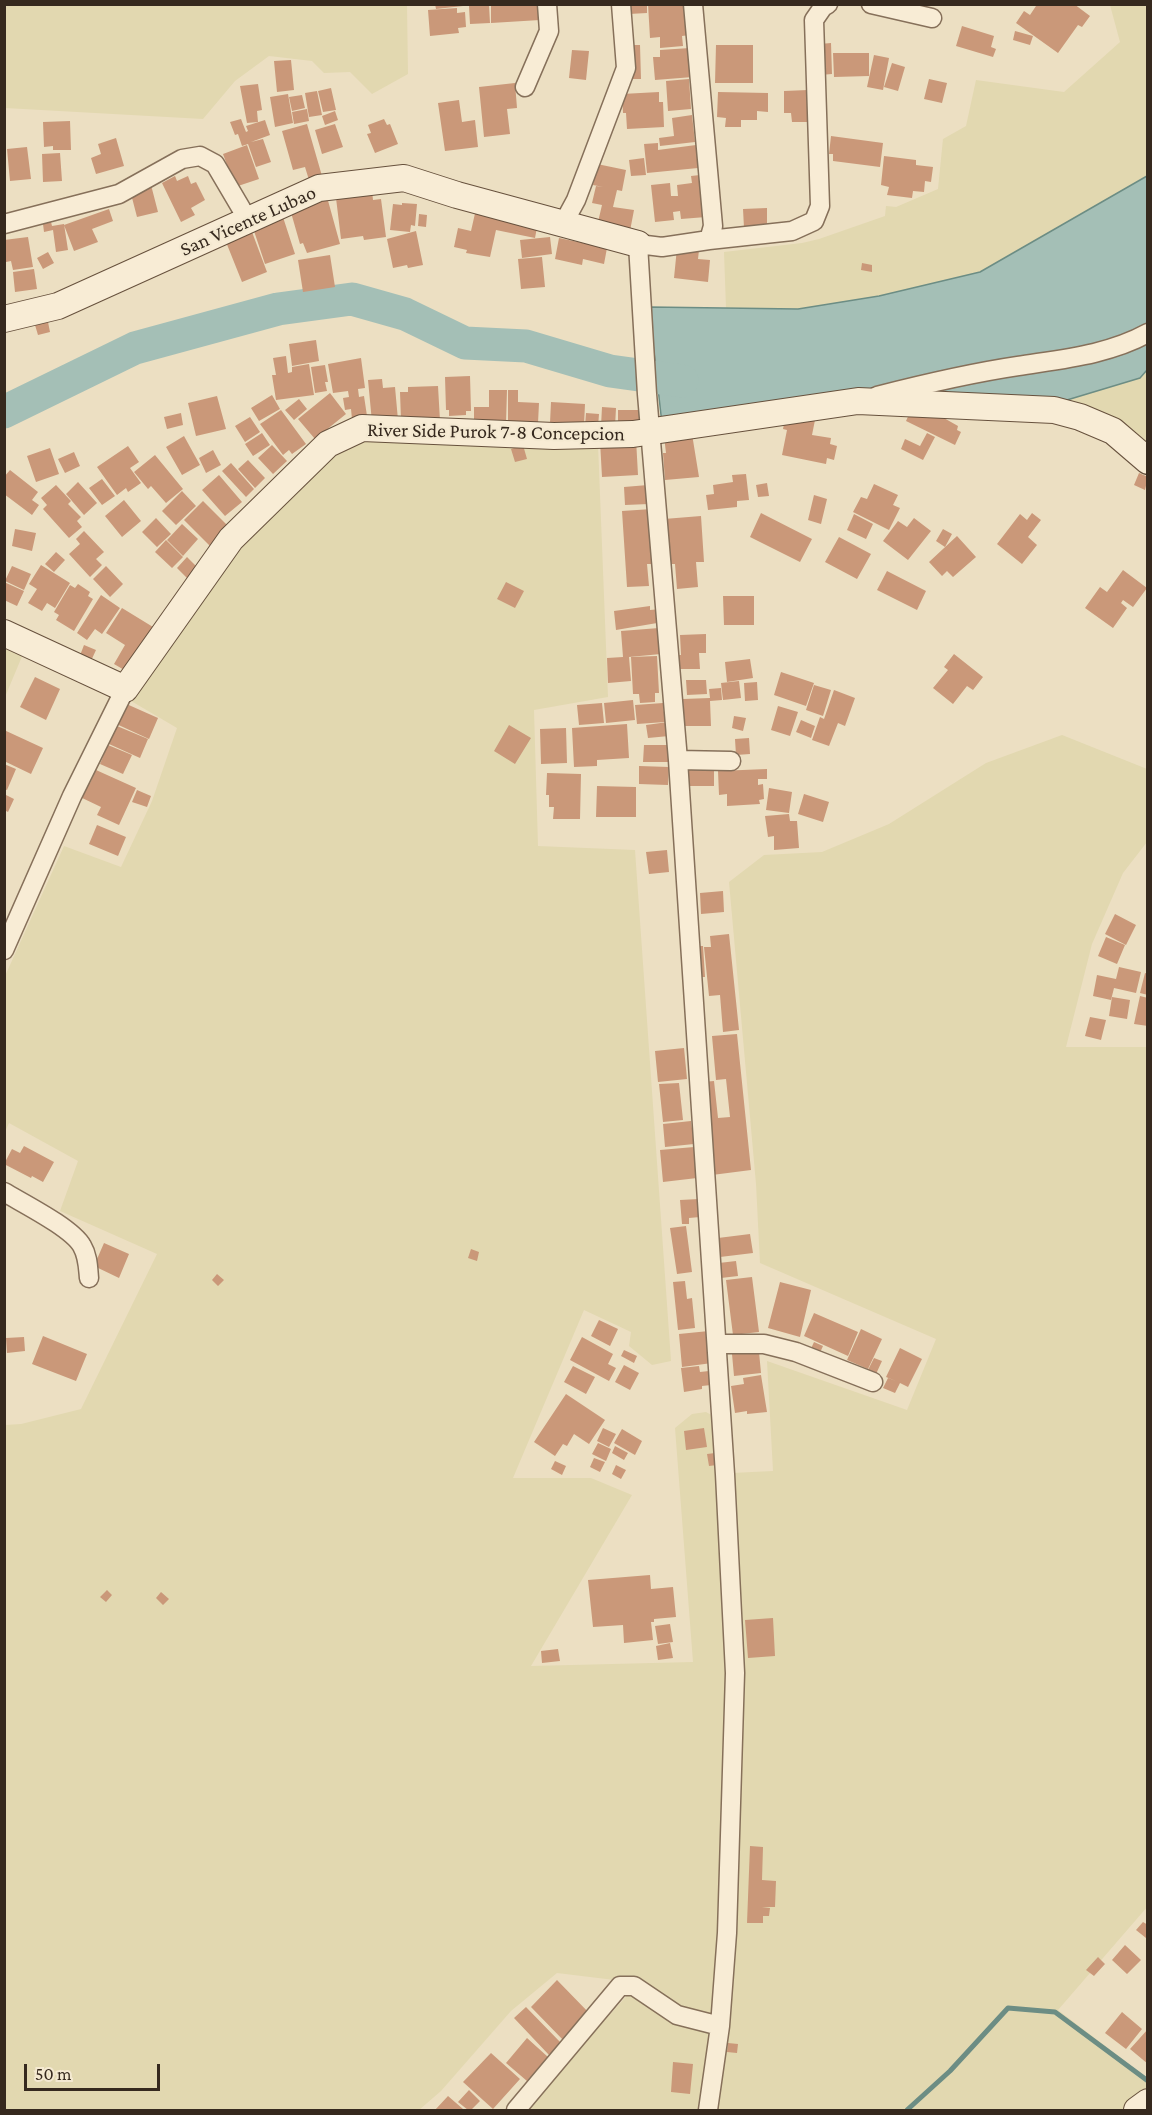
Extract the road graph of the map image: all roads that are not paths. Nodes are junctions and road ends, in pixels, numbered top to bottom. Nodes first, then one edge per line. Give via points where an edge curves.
1 (547, 4) edge
2 (621, 4) edge
3 (693, 4) edge
4 (828, 4) edge
5 (871, 4) edge
6 (932, 18) dead end
7 (525, 87) dead end
8 (248, 220) junction
9 (4, 224) edge
10 (563, 224) junction
11 (709, 240) junction
12 (638, 244) junction
13 (4, 319) edge
14 (1148, 333) edge
15 (858, 401) junction
16 (651, 432) junction
17 (1148, 461) edge
18 (4, 633) edge
19 (125, 689) junction
20 (678, 760) junction
21 (731, 760) dead end
22 (4, 950) edge
23 (4, 1192) edge
24 (89, 1278) dead end
25 (717, 1344) junction
26 (873, 1382) dead end
27 (720, 2026) junction
28 (1148, 2103) edge
29 (516, 2110) edge
30 (708, 2110) edge
31 (1137, 2110) edge

1 - 7 street via 549,32
2 - 10 street via 626,68 576,200
3 - 11 street via 713,226
4 - 11 street, San Vicente Lubao via 814,20 820,206 814,221 792,231
5 - 6 street
8 - 9 street via 215,164 200,156 182,159 119,194
8 - 10 street, San Vicente Lubao via 319,188 404,178
8 - 13 street, San Vicente Lubao via 58,306
10 - 12 street, San Vicente Lubao
11 - 12 street, San Vicente Lubao via 662,247
12 - 16 street
14 - 15 street via 1128,344 1071,358 1016,366
15 - 16 street, River Side Purok 7-8 Concepcion
15 - 17 street, River Side Purok 7-8 Concepcion via 1054,410 1113,431
16 - 19 street, River Side Purok 7-8 Concepcion via 554,436 362,428 328,444 231,539
16 - 20 street
18 - 19 street
19 - 22 street via 72,796
20 - 21 street
20 - 25 street
23 - 24 street via 63,1228 81,1244 88,1260
25 - 26 street via 764,1344
25 - 27 street via 735,1672
27 - 29 street via 677,2015 634,1986 620,1986
27 - 30 street
28 - 31 street

